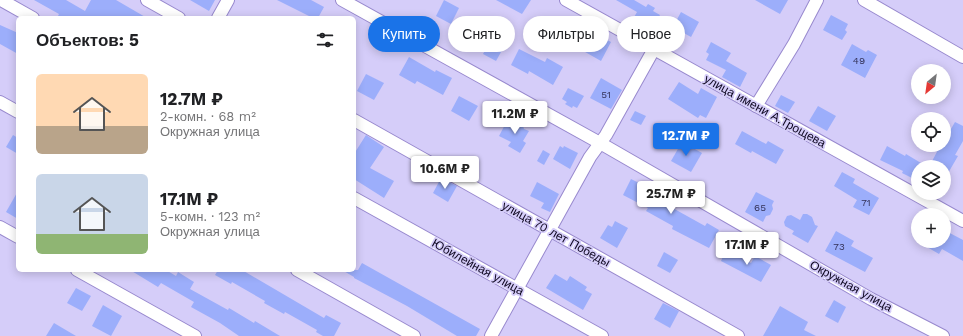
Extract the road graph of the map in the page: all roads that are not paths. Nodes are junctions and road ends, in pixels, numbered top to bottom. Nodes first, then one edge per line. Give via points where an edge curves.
1 (1, 0) edge
2 (147, 0) edge
3 (228, 0) edge
4 (342, 0) edge
5 (566, 0) edge
6 (817, 0) edge
7 (864, 0) edge
8 (29, 16) edge
9 (175, 16) edge
10 (219, 16) edge
11 (617, 28) edge
12 (652, 52) edge
13 (659, 52) edge
14 (963, 57) edge
15 (0, 102) edge
16 (756, 106) junction
17 (16, 111) edge
18 (356, 121) edge
19 (600, 143) junction
20 (356, 199) edge
21 (963, 221) edge
22 (0, 227) edge
23 (550, 230) junction
24 (16, 236) edge
25 (81, 272) edge
26 (301, 272) edge
27 (517, 289) junction
28 (194, 336) edge
29 (414, 336) edge
30 (491, 336) edge
31 (602, 336) edge
32 (738, 336) edge
33 (942, 336) edge

1 - 8 street
2 - 9 street
3 - 10 street
4 - 19 street, Окружная улица
5 - 11 street, улица имени А.Трощева
6 - 16 street via 794,44
7 - 14 street
12 - 19 street
13 - 16 street, улица имени А.Трощева
15 - 17 street
16 - 21 street, улица имени А.Трощева
18 - 23 street, улица 70 лет Победы
19 - 23 street
19 - 33 street, Окружная улица via 871,299
20 - 27 street, Юбилейная улица
22 - 24 street
23 - 27 street
23 - 32 street, улица 70 лет Победы
25 - 28 street
26 - 29 street
27 - 30 street
27 - 31 street, Юбилейная улица

